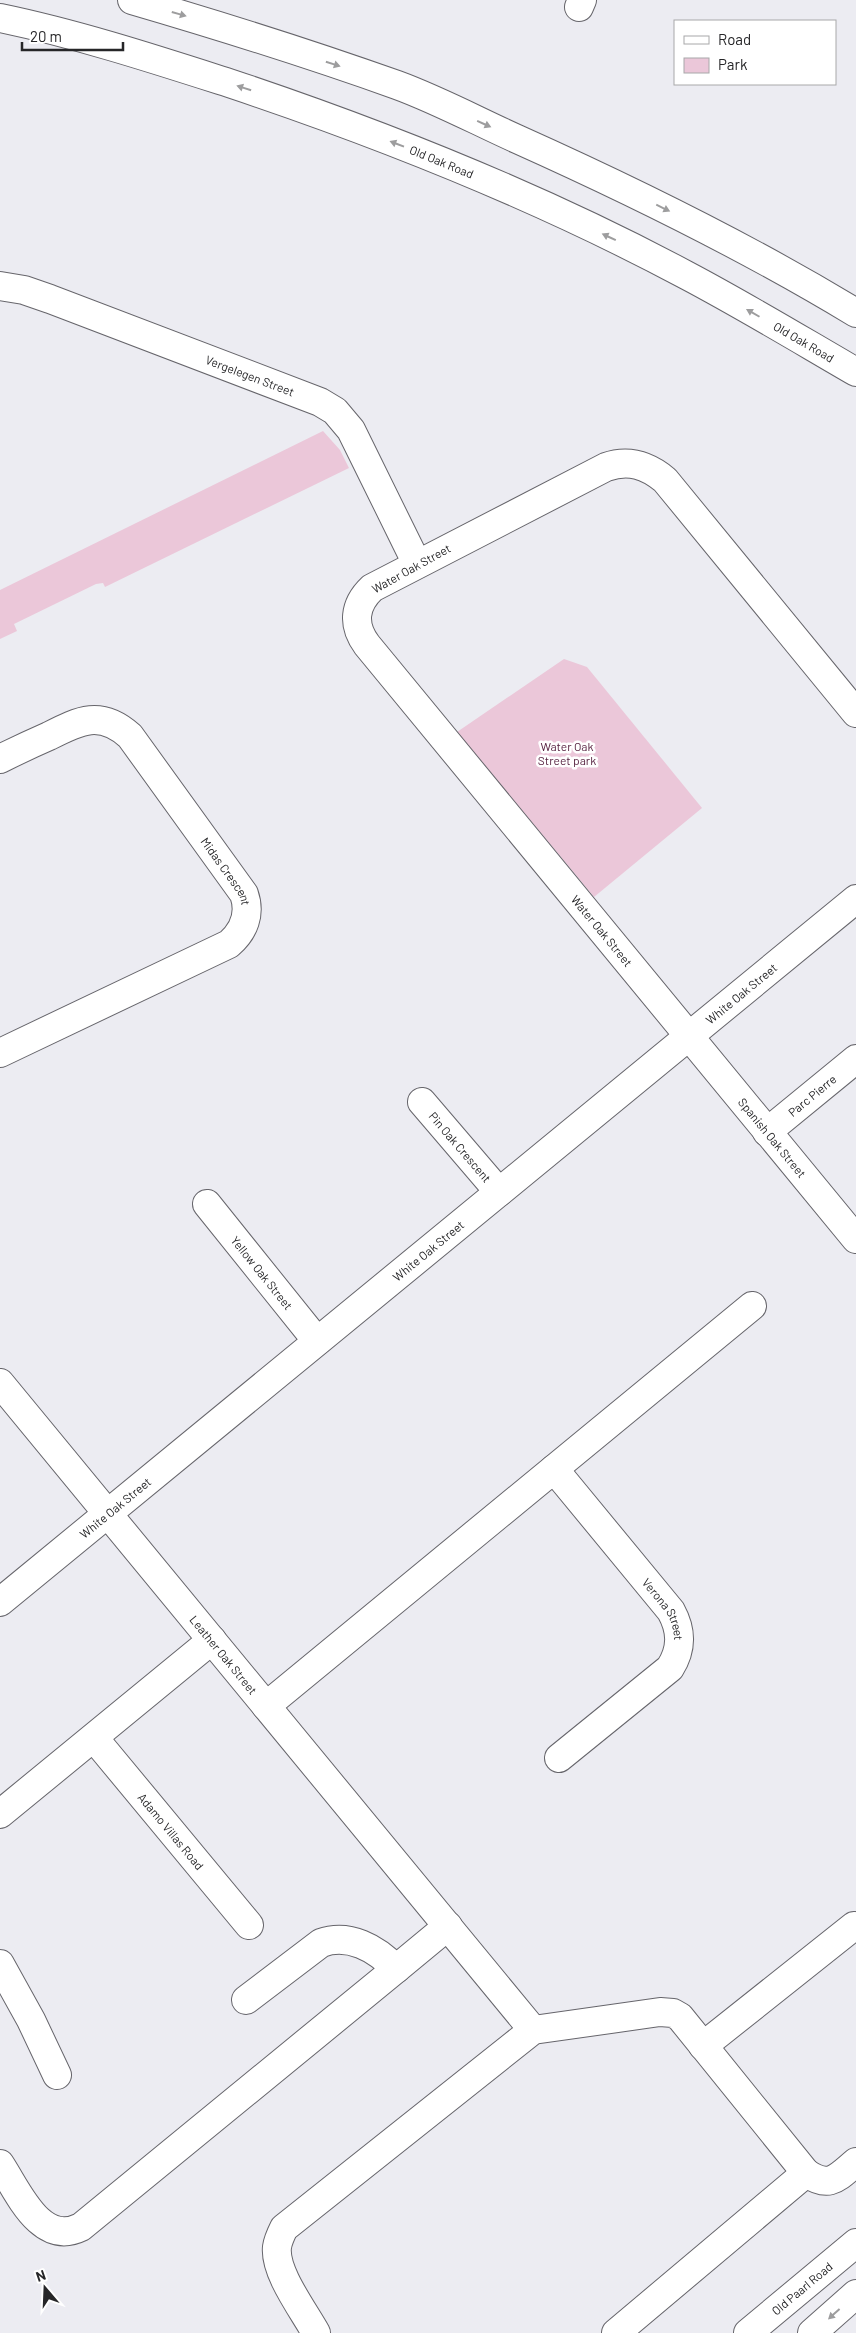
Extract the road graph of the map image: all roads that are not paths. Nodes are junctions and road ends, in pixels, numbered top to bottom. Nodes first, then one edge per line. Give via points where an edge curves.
1 (132, 0) edge
2 (0, 18) edge
3 (0, 286) edge
4 (856, 314) edge
5 (856, 372) edge
6 (417, 564) junction
7 (856, 713) edge
8 (0, 759) edge
9 (856, 899) edge
10 (689, 1036) junction
11 (0, 1053) edge
12 (856, 1059) edge
13 (422, 1102) dead end
14 (767, 1132) junction
15 (499, 1192) junction
16 (208, 1204) dead end
17 (856, 1239) edge
18 (752, 1306) dead end
19 (317, 1341) junction
20 (0, 1383) edge
21 (554, 1469) junction
22 (108, 1514) junction
23 (0, 1602) edge
24 (212, 1640) junction
25 (266, 1706) junction
26 (94, 1738) junction
27 (559, 1758) dead end
28 (0, 1814) edge
29 (249, 1925) dead end
30 (448, 1926) junction
31 (854, 1926) dead end
32 (0, 1964) edge
33 (396, 1969) junction
34 (246, 2000) dead end
35 (533, 2030) junction
36 (703, 2046) junction
37 (58, 2075) dead end
38 (856, 2162) edge
39 (0, 2164) edge
40 (806, 2173) junction
41 (856, 2243) edge
42 (856, 2294) edge
43 (316, 2333) edge
44 (616, 2333) edge
45 (748, 2333) edge
46 (812, 2333) edge

1 -> 4 street via 399,86 694,222
5 -> 2 street, Old Oak Road via 685,274 518,194 424,154 294,105 177,66 40,26
3 - 6 street, Vergelegen Street via 24,290 59,303 320,402 335,411 351,430
6 - 7 street, Water Oak Street via 606,467 624,462 641,465 665,480
6 - 10 street, Water Oak Street via 365,594 356,619 361,638
8 - 11 street, Midas Crescent via 78,722 101,720 121,728 244,894 247,911 244,928 229,944
9 - 10 street, White Oak Street
10 - 14 street, Spanish Oak Street
10 - 15 street, White Oak Street
12 - 14 street, Parc Pierre
13 - 15 street, Pin Oak Crescent
14 - 17 street, Spanish Oak Street
15 - 19 street, White Oak Street
16 - 19 street, Yellow Oak Street
18 - 21 street
19 - 22 street, White Oak Street
20 - 22 street, Leather Oak Street
21 - 25 street
21 - 27 street, Verona Street via 671,1611 680,1632 677,1657 670,1668
22 - 23 street, White Oak Street
22 - 24 street, Leather Oak Street
24 - 25 street, Leather Oak Street
24 - 26 street
25 - 30 street, Leather Oak Street
26 - 28 street
26 - 29 street, Adamo Villas Road
30 - 33 street
30 - 35 street, Leather Oak Street
31 - 36 street
32 - 37 street
33 - 34 street via 365,1946 331,1939 321,1943
33 - 39 street via 73,2231 56,2232 36,2219
35 - 36 street via 666,2012 680,2017
35 - 43 street via 284,2228 277,2248 278,2260 284,2277
36 - 40 street
38 - 40 street via 828,2182 818,2181
40 - 44 street
41 - 45 street, Old Paarl Road
42 -> 46 street

